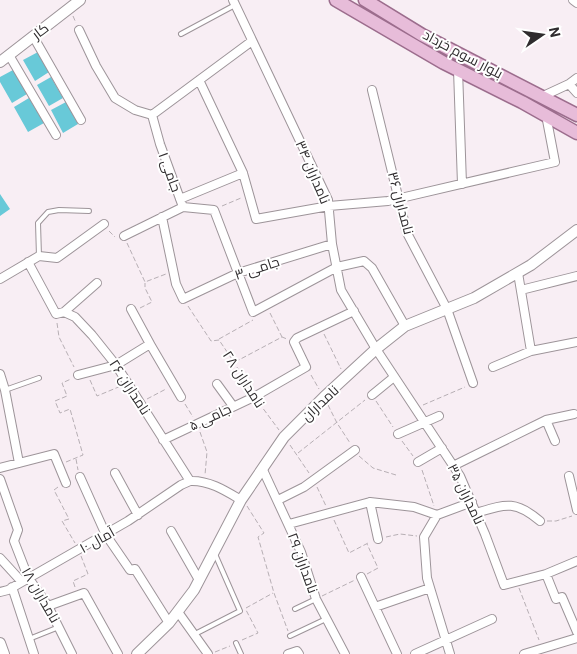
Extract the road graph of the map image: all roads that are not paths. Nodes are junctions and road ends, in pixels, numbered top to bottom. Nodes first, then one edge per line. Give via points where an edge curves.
1 (80, 0) edge
2 (336, 0) edge
3 (365, 0) edge
4 (573, 0) edge
5 (234, 3) edge
6 (577, 3) edge
7 (80, 30) road end
8 (181, 34) dead end
9 (33, 36) junction
10 (252, 41) junction
11 (9, 55) junction
12 (0, 62) edge
13 (458, 70) junction
14 (504, 76) junction
15 (577, 78) edge
16 (199, 80) junction
17 (569, 84) junction
18 (496, 89) junction
19 (372, 90) dead end
20 (577, 93) edge
21 (541, 97) junction
22 (152, 115) junction
23 (546, 115) junction
24 (577, 115) edge
25 (81, 120) dead end
26 (577, 133) edge
27 (56, 135) dead end
28 (243, 173) junction
29 (462, 184) junction
30 (180, 199) junction
31 (400, 199) junction
32 (329, 206) junction
33 (183, 207) junction
34 (89, 211) dead end
35 (162, 217) junction
36 (104, 224) road end
37 (577, 230) edge
38 (124, 236) road end
39 (332, 244) junction
40 (39, 256) junction
41 (28, 262) junction
42 (337, 267) junction
43 (238, 273) junction
44 (518, 273) junction
45 (577, 276) edge
46 (0, 279) edge
47 (97, 283) dead end
48 (521, 290) junction
49 (447, 309) junction
50 (132, 310) road end
51 (354, 311) junction
52 (60, 313) junction
53 (405, 326) junction
54 (577, 342) edge
55 (150, 344) junction
56 (376, 349) junction
57 (531, 351) junction
58 (116, 365) junction
59 (494, 366) dead end
60 (0, 374) edge
61 (78, 375) road end
62 (394, 377) junction
63 (39, 378) dead end
64 (473, 383) road end
65 (217, 384) dead end
66 (5, 390) junction
67 (372, 394) road end
68 (181, 397) road end
69 (233, 406) junction
70 (574, 414) dead end
71 (439, 416) dead end
72 (546, 420) junction
73 (424, 422) junction
74 (398, 434) dead end
75 (163, 440) junction
76 (555, 441) dead end
77 (442, 448) junction
78 (355, 450) dead end
79 (418, 462) road end
80 (19, 463) junction
81 (454, 466) junction
82 (0, 468) edge
83 (263, 470) junction
84 (114, 473) dead end
85 (569, 476) dead end
86 (80, 477) road end
87 (0, 479) edge
88 (190, 482) junction
89 (66, 483) road end
90 (241, 500) junction
91 (278, 500) junction
92 (370, 502) junction
93 (472, 502) junction
94 (577, 512) edge
95 (476, 513) junction
96 (138, 515) junction
97 (437, 515) junction
98 (540, 521) road end
99 (289, 524) junction
100 (171, 531) dead end
101 (106, 535) junction
102 (378, 539) dead end
103 (214, 552) junction
104 (0, 558) edge
105 (577, 561) edge
106 (546, 574) junction
107 (361, 577) road end
108 (25, 579) junction
109 (199, 580) junction
110 (12, 587) junction
111 (430, 588) junction
112 (0, 592) edge
113 (316, 599) junction
114 (48, 606) junction
115 (375, 607) junction
116 (295, 610) dead end
117 (178, 612) junction
118 (326, 619) junction
119 (492, 619) dead end
120 (169, 623) junction
121 (59, 627) junction
122 (577, 632) edge
123 (195, 634) junction
124 (290, 636) road end
125 (577, 638) edge
126 (29, 639) junction
127 (445, 639) junction
128 (0, 643) edge
129 (236, 643) road end
130 (148, 650) edge
131 (546, 650) edge
132 (298, 652) edge
133 (4, 654) edge
134 (34, 654) edge
135 (72, 654) edge
136 (118, 654) edge
137 (137, 654) edge
138 (210, 654) edge
139 (241, 654) edge
140 (288, 654) edge
141 (345, 654) edge
142 (398, 654) edge
143 (415, 654) edge
144 (450, 654) edge
145 (524, 654) edge

1 - 9 street, کار
2 - 13 main road, بلوار سوم خرداد
3 - 14 main road, بلوار سوم خرداد via 422,35
4 - 6 street
5 - 8 lane
5 - 10 street, نامداران ۳۴
7 - 22 street via 115,98 135,110
9 - 11 street, کار
9 - 25 street
10 - 16 street
10 - 32 street, نامداران ۳۴
11 - 12 street, کار
11 - 27 street
13 - 18 main road, بلوار سوم خرداد
13 - 29 street
14 - 18 main road
14 - 21 main road, بلوار سوم خرداد
15 - 17 street
16 - 22 street
16 - 28 street
17 - 20 street
17 - 21 street
18 - 23 main road, بلوار سوم خرداد
19 - 31 street, نامداران ۳۶
21 - 24 main road, بلوار سوم خرداد
22 - 30 street, جامی ۱
23 - 26 main road, بلوار سوم خرداد
23 - 29 street via 555,162
28 - 30 street
28 - 32 street via 256,219
29 - 31 street
30 - 33 street, جامی ۱
31 - 32 street
31 - 49 street, نامداران ۳۶ via 407,233
32 - 39 street, نامداران ۳۴
33 - 35 street, جامی ۱
33 - 43 street via 214,210
34 - 40 lane via 48,212 38,223
35 - 38 street, جامی ۱
35 - 43 street, جامی ۳ via 176,284 183,299
36 - 40 street via 57,258
37 - 44 street, نامداران
39 - 42 street, نامداران ۳۴
39 - 43 street, جامی ۳
40 - 41 street
41 - 46 street
41 - 52 street, نامداران ۲۶
42 - 43 street via 253,312
42 - 51 street, نامداران ۳۴ via 341,290
42 - 53 street via 364,261 369,263
44 - 48 street
44 - 49 street, نامداران
45 - 48 street
47 - 52 street
48 - 57 street
49 - 53 street, نامداران
49 - 64 street, نامداران ۳۶
50 - 55 street
51 - 56 street, نامداران ۳۴
51 - 69 street, جامی ۵ via 297,338 294,342 306,367
52 - 58 street, نامداران ۲۶ via 75,316
53 - 56 street, نامداران
54 - 57 street
55 - 58 street
55 - 68 street
56 - 62 street, نامداران ۳۵
56 - 83 street, نامداران via 284,437
57 - 59 street
58 - 61 street
58 - 75 street, نامداران ۲۶
60 - 66 street
62 - 67 street
62 - 73 street, نامداران ۳۵
63 - 66 lane
65 - 69 street
66 - 80 street
69 - 75 street, جامی ۵
70 - 72 street
71 - 73 street
72 - 76 street
72 - 81 street
73 - 74 street
73 - 77 street, نامداران ۳۵
75 - 88 street, نامداران ۲۶
77 - 79 street
77 - 81 street, نامداران ۳۵
78 - 91 street via 314,481
80 - 82 street
80 - 89 street via 54,454
81 - 93 street, نامداران ۳۵
83 - 90 street, نامداران
83 - 91 street, نامداران ۲۹
84 - 96 street
85 - 94 street
86 - 101 street
87 - 108 street, نامداران ۱۸ via 18,530 14,540
88 - 90 street via 200,481 223,489
88 - 96 street, آمال ۱۰
90 - 103 street, نامداران
91 - 99 street, نامداران ۲۹
92 - 97 street via 414,507
92 - 99 street
92 - 102 street
93 - 95 street, نامداران ۳۵
93 - 97 street
95 - 98 street via 504,504 517,506
95 - 106 street, نامداران ۳۵ via 504,585
96 - 101 street, آمال ۱۰
97 - 111 street via 424,537
99 - 113 street, نامداران ۲۹
100 - 109 street
101 - 108 street, آمال ۱۰
101 - 120 street via 130,570 135,569
103 - 109 street, نامداران
103 - 123 lane via 240,611
104 - 108 street
105 - 106 street
106 - 122 street via 556,599 562,597
107 - 115 street
108 - 110 street, آمال ۱۰
108 - 114 street, نامداران ۱۸
109 - 117 street, نامداران
110 - 112 street, آمال ۱۰
110 - 126 street
111 - 115 street
111 - 127 street
113 - 116 lane
113 - 118 street, نامداران ۲۹
114 - 121 street, نامداران ۱۸
114 - 136 street via 84,593
115 - 142 street
117 - 120 street, نامداران
117 - 123 street
118 - 124 lane
118 - 141 street, نامداران ۲۹
119 - 127 street
120 - 130 street, نامداران
121 - 126 lane
121 - 135 street, نامداران ۱۸
123 - 138 street
125 - 131 street
126 - 134 street
127 - 143 street
127 - 144 street
128 - 133 street
129 - 139 lane
130 - 137 street, نامداران
131 - 145 street
132 - 140 street

